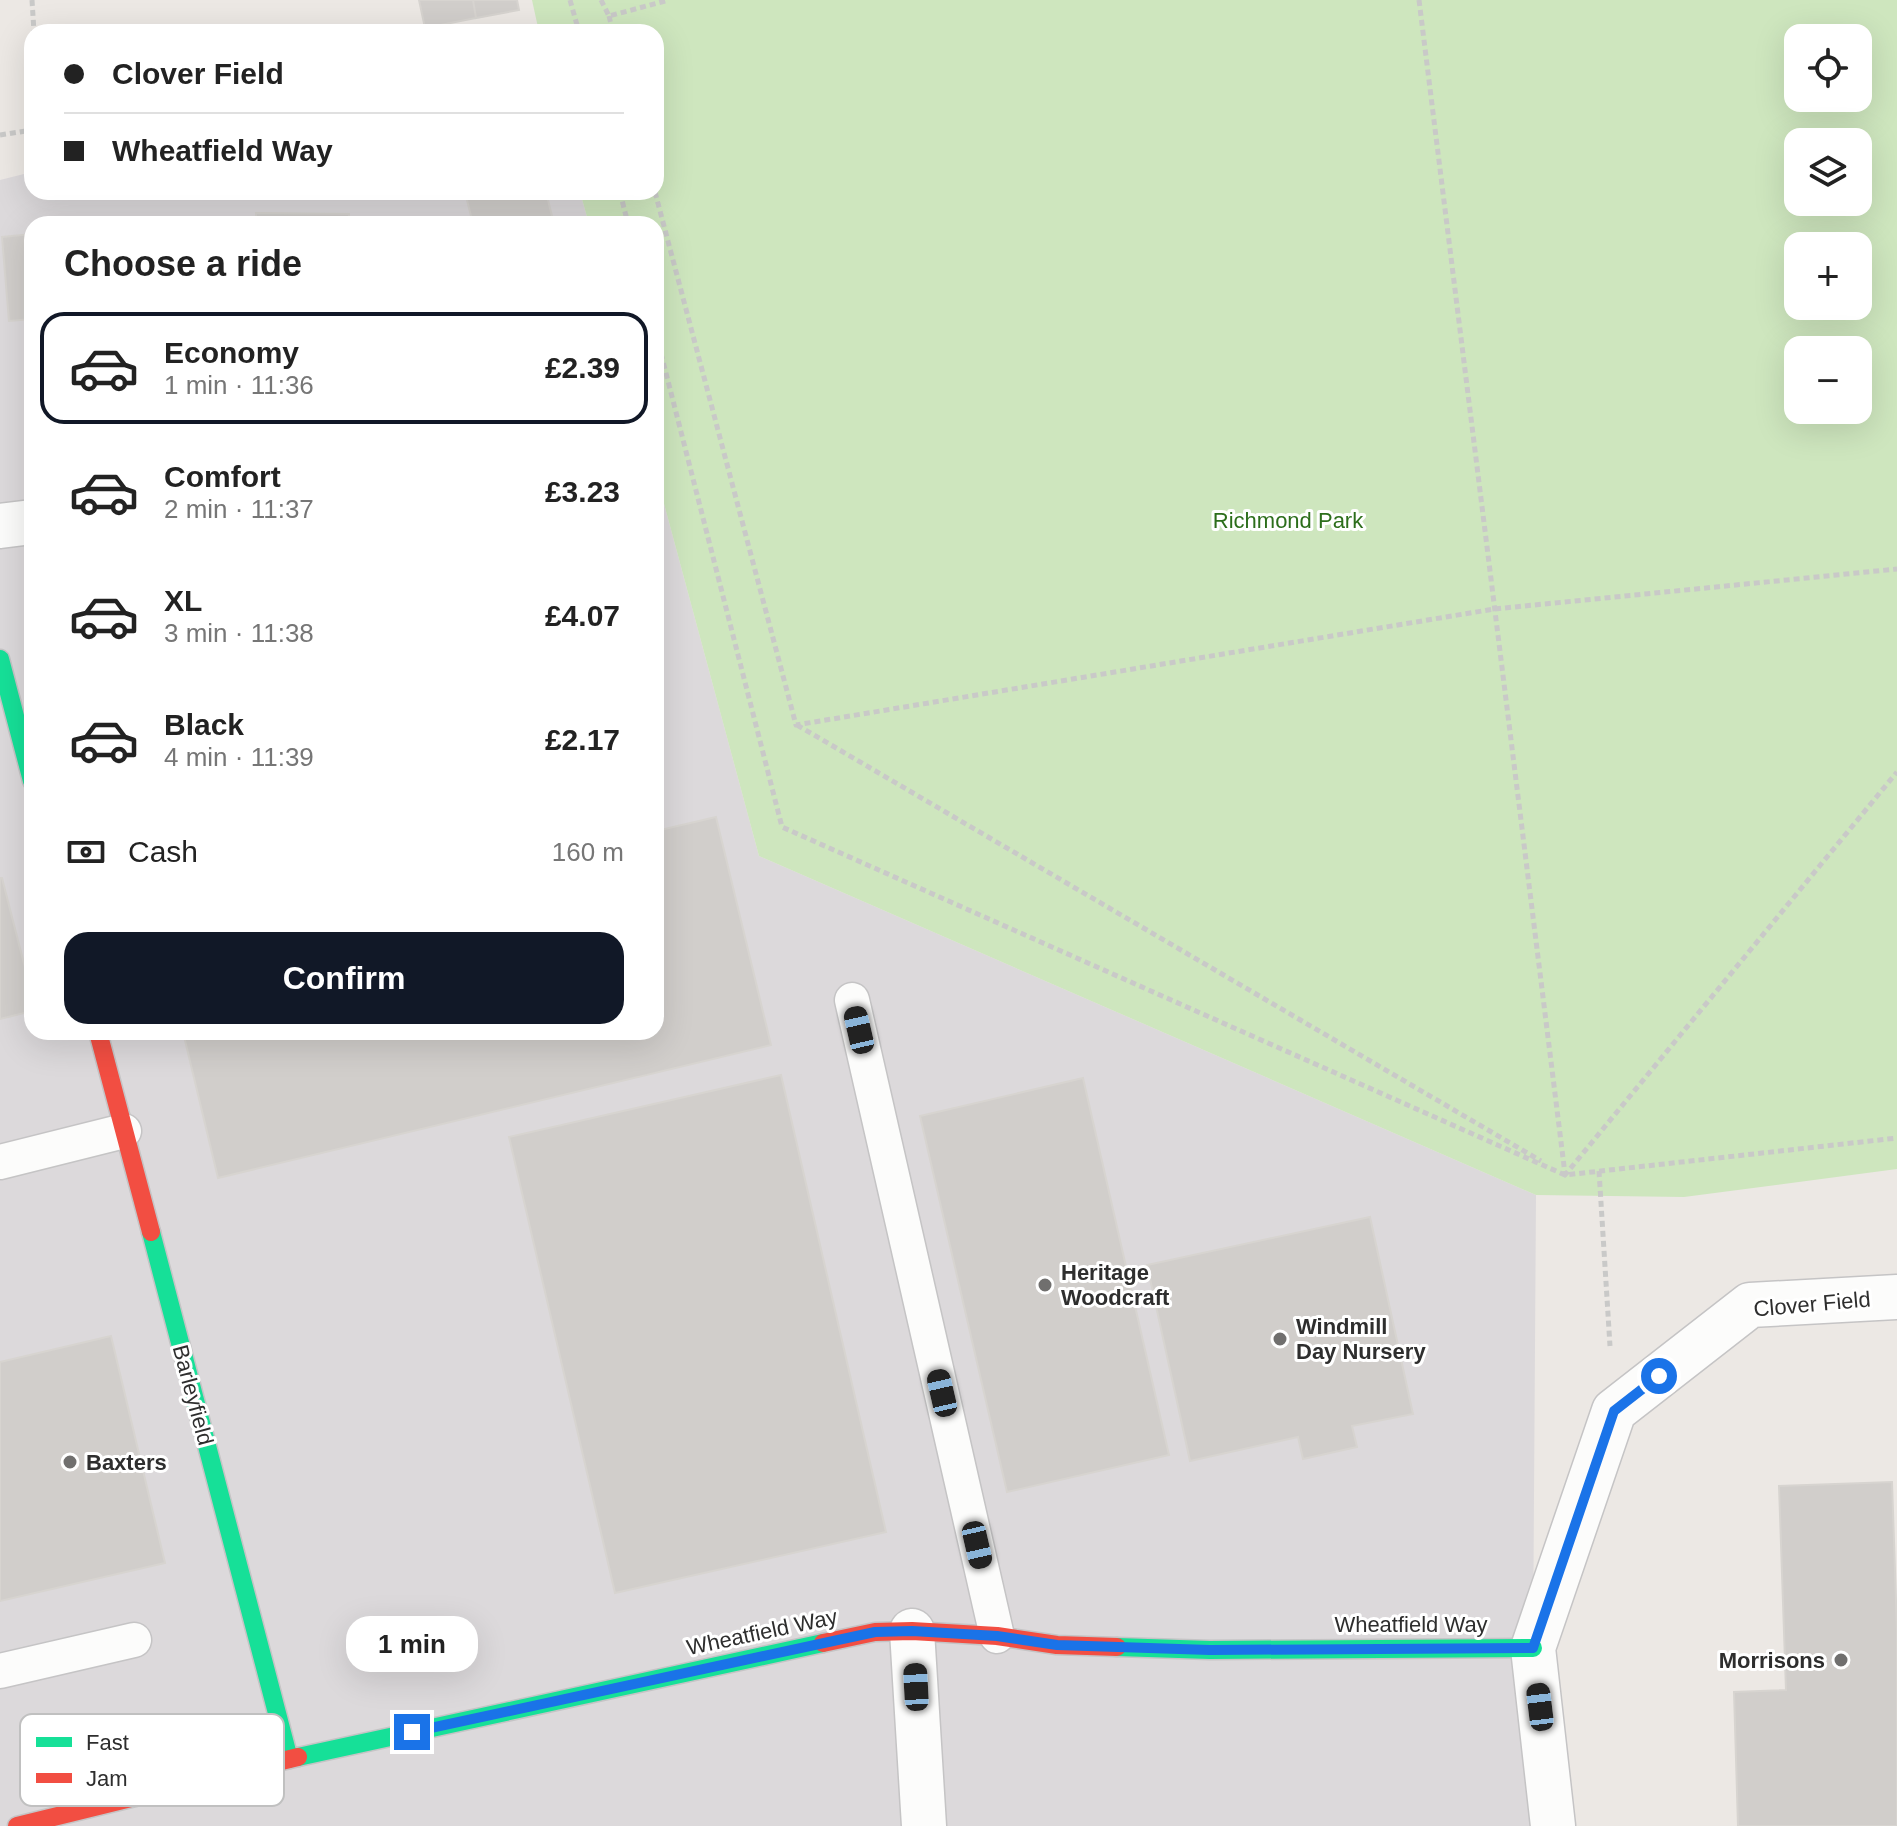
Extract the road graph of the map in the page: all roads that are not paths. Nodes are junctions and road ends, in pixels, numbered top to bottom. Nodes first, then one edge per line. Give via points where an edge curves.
1 (24, 523) edge
2 (0, 526) edge
3 (0, 659) edge
4 (24, 750) edge
5 (852, 1000) dead end
6 (100, 1040) edge
7 (124, 1131) junction
8 (0, 1162) edge
9 (1897, 1297) edge
10 (912, 1631) junction
11 (997, 1636) junction
12 (134, 1640) dead end
13 (1533, 1648) junction
14 (0, 1671) edge
15 (277, 1714) edge
16 (284, 1740) edge
17 (289, 1759) junction
18 (284, 1760) edge
19 (98, 1806) edge
20 (17, 1826) edge
21 (924, 1826) edge
22 (1553, 1826) edge

1 - 2 street
3 - 4 street
5 - 11 lane
6 - 7 street, Barleyfield
7 - 8 lane
7 - 15 street, Barleyfield
9 - 13 street, Clover Field via 1750,1305 1614,1411
10 - 11 street, Wheatfield Way
10 - 17 street, Wheatfield Way via 875,1632
10 - 21 street
11 - 13 street, Wheatfield Way via 1057,1645 1210,1650
12 - 14 lane
13 - 22 street
16 - 17 street, Barleyfield
17 - 18 street, Wheatfield Way
19 - 20 street, Wheatfield Way

